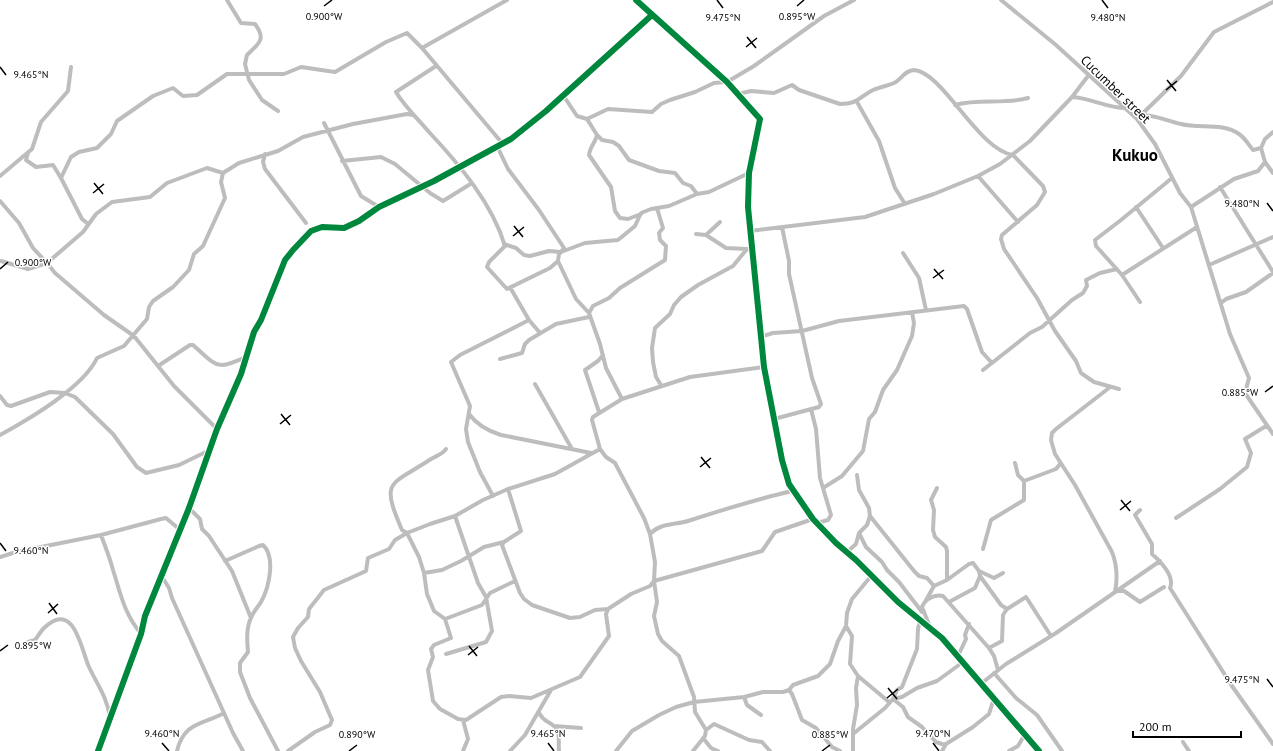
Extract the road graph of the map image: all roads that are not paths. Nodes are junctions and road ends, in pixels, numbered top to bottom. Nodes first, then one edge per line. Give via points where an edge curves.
1 (227, 0) edge
2 (507, 0) edge
3 (636, 0) edge
4 (854, 0) edge
5 (1001, 0) edge
6 (1268, 0) edge
7 (1273, 2) edge
8 (652, 14) junction
9 (422, 48) junction
10 (436, 66) junction
11 (71, 67) dead end
12 (246, 74) junction
13 (1088, 76) junction
14 (726, 82) junction
15 (738, 94) junction
16 (563, 95) junction
17 (1072, 97) junction
18 (1028, 98) dead end
19 (857, 102) junction
20 (955, 105) junction
21 (1125, 108) junction
22 (278, 111) dead end
23 (413, 115) junction
24 (1141, 115) junction
25 (587, 119) junction
26 (1137, 119) junction
27 (324, 122) dead end
28 (328, 131) junction
29 (1273, 132) edge
30 (596, 135) junction
31 (502, 143) junction
32 (497, 146) junction
33 (1261, 148) junction
34 (28, 153) junction
35 (266, 154) junction
36 (1013, 155) junction
37 (342, 161) junction
38 (1265, 162) junction
39 (459, 167) junction
40 (223, 173) junction
41 (749, 173) junction
42 (1273, 173) edge
43 (0, 176) edge
44 (978, 176) junction
45 (61, 178) junction
46 (1172, 178) junction
47 (472, 183) junction
48 (424, 186) junction
49 (1220, 187) junction
50 (698, 194) junction
51 (0, 201) edge
52 (905, 204) junction
53 (379, 207) junction
54 (1136, 207) junction
55 (1191, 207) junction
56 (657, 208) junction
57 (641, 214) junction
58 (720, 222) dead end
59 (1018, 222) junction
60 (88, 223) junction
61 (306, 223) dead end
62 (782, 227) junction
63 (1197, 227) junction
64 (750, 231) junction
65 (696, 234) dead end
66 (706, 235) junction
67 (1273, 237) edge
68 (504, 244) junction
69 (1257, 244) junction
70 (1162, 248) junction
71 (747, 249) junction
72 (752, 250) junction
73 (561, 252) junction
74 (903, 253) dead end
75 (2, 261) dead end
76 (558, 261) junction
77 (47, 263) junction
78 (1209, 265) junction
79 (1117, 269) junction
80 (1272, 274) edge
81 (1122, 275) junction
82 (510, 289) junction
83 (1140, 302) dead end
84 (1221, 304) junction
85 (926, 310) junction
86 (912, 312) junction
87 (589, 315) junction
88 (529, 320) junction
89 (1049, 320) junction
90 (802, 331) junction
91 (540, 333) junction
92 (134, 336) junction
93 (760, 337) junction
94 (603, 355) junction
95 (248, 356) junction
96 (500, 359) dead end
97 (992, 363) junction
98 (158, 366) junction
99 (764, 367) junction
100 (983, 370) dead end
101 (535, 384) dead end
102 (661, 385) junction
103 (1109, 388) junction
104 (1119, 389) dead end
105 (65, 393) junction
106 (0, 396) edge
107 (622, 399) junction
108 (811, 409) junction
109 (599, 412) junction
110 (469, 414) junction
111 (774, 419) junction
112 (1266, 426) junction
113 (217, 429) junction
114 (1273, 434) edge
115 (0, 435) edge
116 (446, 449) dead end
117 (572, 449) junction
118 (600, 449) junction
119 (210, 450) junction
120 (592, 453) junction
121 (1015, 463) dead end
122 (1060, 464) junction
123 (1056, 469) junction
124 (1066, 471) junction
125 (857, 475) dead end
126 (1024, 481) junction
127 (823, 488) junction
128 (937, 488) dead end
129 (508, 489) junction
130 (792, 491) junction
131 (492, 496) junction
132 (189, 508) junction
133 (1140, 510) dead end
134 (455, 516) junction
135 (870, 516) junction
136 (1176, 518) dead end
137 (813, 519) junction
138 (817, 523) junction
139 (179, 529) junction
140 (407, 533) junction
141 (860, 533) junction
142 (650, 534) junction
143 (101, 535) junction
144 (504, 542) junction
145 (983, 549) dead end
146 (847, 552) junction
147 (470, 556) junction
148 (0, 557) edge
149 (225, 561) junction
150 (1160, 561) junction
151 (979, 571) junction
152 (424, 573) junction
153 (1003, 573) dead end
154 (161, 575) junction
155 (872, 575) junction
156 (980, 576) junction
157 (947, 580) junction
158 (515, 581) junction
159 (654, 581) junction
160 (934, 586) junction
161 (1164, 587) dead end
162 (1115, 592) junction
163 (486, 597) junction
164 (949, 602) junction
165 (923, 604) junction
166 (608, 609) junction
167 (1007, 609) junction
168 (922, 612) junction
169 (251, 618) junction
170 (445, 619) junction
171 (920, 620) junction
172 (969, 624) junction
173 (846, 626) junction
174 (931, 629) junction
175 (141, 634) junction
176 (1051, 636) junction
177 (28, 642) dead end
178 (989, 648) junction
179 (446, 654) dead end
180 (958, 656) junction
181 (963, 662) junction
182 (998, 670) junction
183 (994, 673) junction
184 (858, 676) junction
185 (982, 683) junction
186 (551, 690) junction
187 (789, 690) junction
188 (744, 697) junction
189 (994, 698) junction
190 (894, 699) junction
191 (694, 702) junction
192 (889, 702) junction
193 (224, 713) junction
194 (539, 713) junction
195 (761, 715) dead end
196 (110, 718) junction
197 (463, 720) junction
198 (554, 726) junction
199 (581, 728) dead end
200 (706, 730) junction
201 (853, 734) junction
202 (1025, 734) junction
203 (703, 738) junction
204 (1183, 742) dead end
205 (1273, 744) edge
206 (945, 745) junction
207 (98, 751) edge
208 (177, 751) edge
209 (243, 751) edge
210 (278, 751) edge
211 (288, 751) edge
212 (463, 751) edge
213 (510, 751) edge
214 (559, 751) edge
215 (616, 751) edge
216 (692, 751) edge
217 (718, 751) edge
218 (770, 751) edge
219 (840, 751) edge
220 (853, 751) edge
221 (942, 751) edge
222 (1009, 751) edge
223 (1039, 751) edge
224 (1062, 751) edge
225 (1189, 751) edge

1 - 12 street via 242,23 255,24 260,35 259,44 246,57
2 - 9 street
3 - 8 street
4 - 14 street via 824,16 776,52
5 - 13 street, Cucumber street via 1056,45
6 - 7 street
7 - 24 street via 1214,32 1188,67
8 - 14 street
8 - 16 street
9 - 10 street
9 - 12 street via 407,33 386,42 335,72 301,67 284,74
10 - 23 street via 396,92
10 - 31 street
11 - 34 street via 68,90 41,122 34,145
12 - 22 street via 262,100
12 - 45 street via 227,74 197,95 183,96 173,88 153,96 117,121 111,134 97,148 79,152 71,157
13 - 17 street
13 - 21 street, Cucumber street
14 - 15 street
14 - 25 street via 714,83 670,100 652,112 608,109
15 - 19 street via 751,91 774,93 792,85 799,90 840,104
15 - 41 street via 760,119
16 - 25 street via 577,116
16 - 31 street via 523,130
17 - 21 street via 1087,98 1111,107
17 - 36 street
18 - 20 street via 1012,102 972,101
19 - 20 street via 871,91 894,83 914,70 929,77
19 - 52 street via 879,141 895,188
20 - 36 street via 990,143 1006,154
21 - 26 street, Cucumber street
23 - 28 street via 367,121
23 - 39 street
24 - 26 street
24 - 33 street via 1156,116 1191,126 1229,129 1239,133 1254,150
25 - 30 street
26 - 46 street, Cucumber street via 1155,144
27 - 28 street
28 - 35 street via 303,137 282,149
28 - 37 street
29 - 33 street via 1265,139
30 - 50 street via 619,146 628,160 659,171 675,173
30 - 57 street via 589,155 611,187 615,211 620,218 628,219
31 - 32 street
32 - 39 street
32 - 73 street via 508,169 564,248
33 - 38 street
34 - 43 street
34 - 45 street via 26,160 36,167 54,165
35 - 40 street via 239,163
35 - 61 street via 263,162 265,169
36 - 44 street
36 - 59 street via 1043,186 1045,192 1041,202
37 - 48 street via 381,158 395,164
37 - 53 street via 361,196
38 - 42 street
38 - 49 street via 1258,171
39 - 47 street
39 - 48 street
40 - 60 street via 207,168 166,184 150,197 112,202
40 - 92 street via 221,182 225,198 203,246 194,254 189,270 173,287 153,301 147,319
41 - 50 street via 715,190
41 - 64 street
44 - 52 street
44 - 59 street
45 - 60 street via 82,219
46 - 54 street
46 - 55 street, Cucumber street via 1182,197
47 - 48 street via 444,201
47 - 68 street
48 - 53 street
49 - 55 street
49 - 69 street
50 - 56 street via 670,206
51 - 77 street via 19,223 33,248
52 - 62 street via 865,217
53 - 95 street via 344,228 322,227 304,237 285,260 262,320 254,332
54 - 70 street
54 - 79 street via 1095,240 1096,246
55 - 63 street
56 - 57 street
56 - 87 street via 663,228 659,233 660,240 666,246 665,260 620,288 610,298 593,306
57 - 73 street via 635,226 618,240 584,243
58 - 66 street
59 - 89 street via 1001,237 1004,249
60 - 77 street via 83,232
62 - 64 street
62 - 90 street via 789,274
63 - 70 street
63 - 78 street
64 - 72 street
65 - 66 street
66 - 71 street via 726,248
67 - 69 street
68 - 73 street via 530,256 549,251
68 - 82 street via 504,248 487,267 505,288
69 - 78 street
69 - 80 street
70 - 81 street
71 - 72 street
71 - 102 street via 733,266 698,285 681,298 670,314 655,328 653,362 656,377
72 - 93 street
73 - 76 street
74 - 85 street via 919,278
75 - 77 street via 28,269
76 - 82 street via 550,268
76 - 87 street via 576,299
77 - 92 street via 76,293
78 - 84 street
79 - 81 street
79 - 89 street via 1091,276 1086,280 1087,286 1083,293
80 - 84 street via 1246,292 1226,299
81 - 83 street
82 - 88 street
84 - 112 street via 1230,334 1249,378 1245,393
85 - 86 street
85 - 97 street via 964,306 982,352
86 - 90 street via 839,321
86 - 127 street via 912,336 870,419 863,452 842,476
87 - 91 street via 556,324
87 - 94 street
88 - 91 street
88 - 110 street via 451,362 470,406
89 - 97 street
89 - 103 street via 1081,373 1086,378
90 - 93 street via 773,333
90 - 108 street via 812,378 821,404
91 - 96 street via 525,344 522,353
92 - 98 street
92 - 105 street via 124,346 97,358 92,368
93 - 99 street
94 - 107 street via 606,368
94 - 109 street via 585,370
95 - 98 street via 226,366 216,365 190,345
95 - 113 street
97 - 100 street
98 - 113 street
99 - 102 street via 690,377
99 - 111 street
101 - 117 street
102 - 107 street
103 - 104 street
103 - 122 street via 1052,433 1052,447
105 - 106 street via 45,393 11,406
105 - 115 street
105 - 119 street via 75,397 113,434 137,467 146,473 179,465
107 - 109 street
108 - 111 street
108 - 127 street
109 - 118 street via 592,420
110 - 117 street via 488,431
110 - 131 street via 466,429 468,442
111 - 130 street via 783,467
112 - 114 street
112 - 136 street via 1245,439 1251,453 1247,467 1220,489
113 - 119 street
116 - 140 street via 412,472 396,479 390,489 389,497 394,511 402,530
117 - 120 street
118 - 120 street
118 - 142 street via 614,463 625,480
119 - 132 street
120 - 129 street via 555,474
121 - 126 street via 1018,475
122 - 123 street
122 - 124 street
123 - 124 street
123 - 126 street
124 - 162 street via 1112,552 1117,573
125 - 135 street via 859,490 869,508
126 - 145 street via 1024,500 992,520
127 - 138 street via 830,517
128 - 157 street via 931,500 934,510 933,530 935,537 946,547
129 - 131 street
129 - 144 street via 521,530
130 - 137 street
130 - 142 street via 655,529
131 - 134 street
132 - 139 street
132 - 149 street via 200,519 202,529
133 - 150 street via 1135,515 1152,544 1152,554
134 - 140 street
134 - 147 street
135 - 141 street
135 - 160 street via 914,571 927,578
137 - 138 street
137 - 159 street via 775,532 762,551
138 - 146 street
139 - 143 street via 166,518 161,518
139 - 154 street
140 - 152 street
140 - 211 street via 396,540 389,549 368,558 366,571 324,590 309,609 308,617 298,628 294,637 295,648 320,692 332,720 330,725
141 - 146 street via 856,544
141 - 168 street via 866,547 877,556
142 - 159 street via 655,562
143 - 148 street
143 - 175 street via 122,602
144 - 147 street via 484,547
144 - 158 street via 502,545
146 - 155 street
147 - 152 street via 442,570
147 - 163 street via 478,583
149 - 169 street via 232,571
149 - 169 street via 258,546 263,545 266,548 270,571 265,594
150 - 162 street
150 - 205 street via 1171,579 1170,588 1232,686
151 - 153 street via 994,578
151 - 156 street
151 - 157 street via 973,563
152 - 170 street via 434,611
154 - 175 street
154 - 193 street
155 - 171 street
155 - 173 street via 852,598
156 - 164 street via 975,588
156 - 167 street via 1001,605
157 - 160 street
158 - 163 street
158 - 166 street via 524,599 553,613 570,618 580,617 595,610
159 - 166 street via 646,589 631,594
159 - 191 street via 657,602 654,616 658,634 662,642 679,656
160 - 165 street
161 - 162 street via 1140,602 1124,591
162 - 176 street
163 - 170 street via 482,605
163 - 179 street via 492,631 486,642
164 - 165 street via 938,595
164 - 172 street
165 - 168 street
166 - 186 street via 606,614 609,636 606,642 580,677
167 - 176 street via 1026,598
167 - 178 street via 1002,615 1002,641
168 - 174 street
169 - 210 street via 247,631 248,652 240,663 240,672 250,698
170 - 197 street via 451,638 434,645 431,649 433,657 428,670 430,687 433,701 440,709
171 - 174 street
171 - 190 street via 917,650
172 - 178 street
172 - 180 street via 966,639
173 - 184 street via 852,636 850,664
173 - 187 street via 830,664 818,676 792,685
174 - 180 street via 938,633
175 - 196 street
176 - 182 street
177 - 196 street via 35,640 44,628 53,622 71,623 107,700
178 - 182 street
180 - 181 street
181 - 185 street
181 - 190 street via 937,681
182 - 183 street
183 - 185 street
183 - 224 street via 1016,698 1037,715
184 - 192 street
184 - 201 street
185 - 189 street
186 - 194 street
186 - 197 street via 531,698 501,697 469,719
187 - 188 street via 763,692
187 - 219 street via 802,720 816,728 832,747
188 - 191 street
188 - 195 street via 747,705
189 - 202 street
189 - 206 street via 989,714
190 - 192 street
190 - 206 street via 908,717 936,742
191 - 200 street via 695,712
191 - 215 street via 665,711 632,731
192 - 201 street
193 - 208 street via 212,720 196,724 180,739
193 - 209 street
194 - 198 street via 546,723
194 - 213 street via 525,735
196 - 207 street
197 - 212 street via 468,739
198 - 199 street
198 - 214 street via 558,733
200 - 203 street
200 - 218 street via 714,724 719,725 744,738 762,742
201 - 220 street
202 - 222 street via 1018,746
202 - 223 street
203 - 216 street
203 - 217 street via 710,748
204 - 225 street
206 - 221 street

